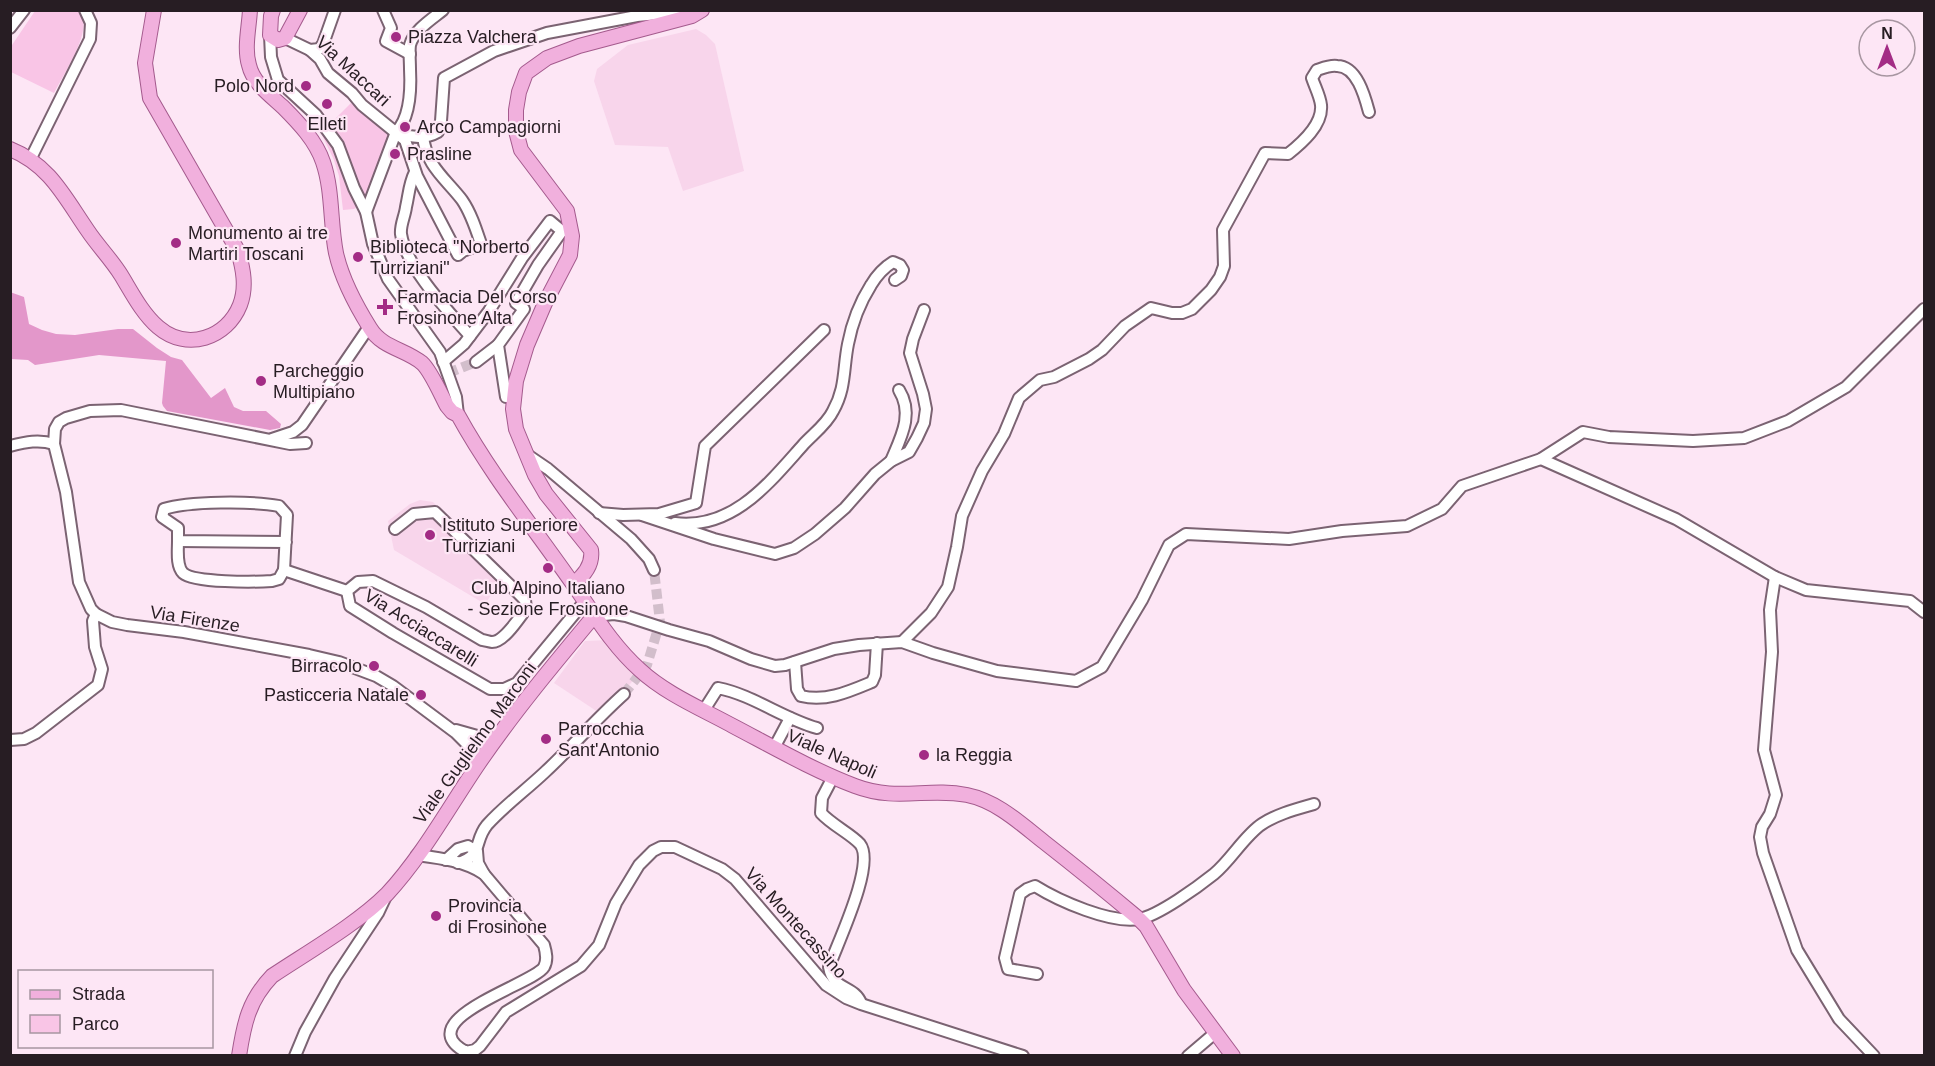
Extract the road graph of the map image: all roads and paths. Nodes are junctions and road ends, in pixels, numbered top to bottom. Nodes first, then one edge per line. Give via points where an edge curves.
1 (24, 10) edge
2 (86, 10) edge
3 (154, 10) edge
4 (250, 10) edge
5 (273, 10) edge
6 (300, 10) edge
7 (335, 10) edge
8 (382, 10) edge
9 (443, 10) edge
10 (697, 13) edge
11 (10, 28) edge
12 (270, 35) junction
13 (285, 38) junction
14 (310, 50) junction
15 (410, 54) junction
16 (1369, 112) dead end
17 (396, 132) junction
18 (423, 136) junction
19 (10, 149) edge
20 (30, 160) junction
21 (416, 172) junction
22 (366, 212) junction
23 (895, 280) dead end
24 (1924, 309) edge
25 (924, 310) dead end
26 (369, 327) junction
27 (824, 330) dead end
28 (470, 336) junction
29 (498, 345) junction
30 (443, 362) junction
31 (476, 362) tunnel mouth
32 (899, 390) dead end
33 (514, 397) junction
34 (458, 415) junction
35 (270, 440) junction
36 (306, 443) dead end
37 (54, 444) junction
38 (10, 447) edge
39 (526, 454) junction
40 (1541, 459) junction
41 (891, 461) junction
42 (599, 513) junction
43 (642, 515) junction
44 (660, 521) junction
45 (395, 529) dead end
46 (178, 541) junction
47 (286, 542) junction
48 (284, 570) junction
49 (654, 570) tunnel mouth
50 (1775, 577) junction
51 (573, 584) junction
52 (347, 591) junction
53 (585, 601) junction
54 (1924, 612) edge
55 (96, 614) junction
56 (594, 616) junction
57 (902, 642) junction
58 (877, 643) junction
59 (795, 662) junction
60 (624, 694) tunnel mouth
61 (704, 710) junction
62 (790, 718) junction
63 (447, 727) junction
64 (817, 728) dead end
65 (10, 740) edge
66 (495, 741) junction
67 (774, 748) junction
68 (478, 765) junction
69 (833, 777) junction
70 (1314, 804) dead end
71 (477, 851) junction
72 (417, 855) junction
73 (446, 860) junction
74 (458, 862) junction
75 (484, 874) junction
76 (387, 893) junction
77 (1140, 919) junction
78 (1036, 974) dead end
79 (861, 1004) junction
80 (1215, 1033) junction
81 (239, 1056) edge
82 (296, 1056) edge
83 (1023, 1056) edge
84 (1188, 1056) edge
85 (1233, 1056) edge
86 (1874, 1056) edge

1 - 11 street
2 - 20 street via 91,23 90,39
3 - 20 main road via 145,63 150,98 243,266 243,298 229,324 216,334 188,340 159,328 142,310 45,170
4 - 26 main road, Viale Napoli via 249,68 258,83 302,126 319,152 328,180 339,266
5 - 12 main road
6 - 13 main road
7 - 14 street via 324,44
8 - 15 street via 391,28 386,41
9 - 15 street via 414,38
10 - 18 street via 601,22 530,38 494,51 444,78 438,132
10 - 33 main road via 579,46 547,58 526,73 516,110 521,150 567,211 572,236 570,255 527,345
12 - 13 main road via 278,40
12 - 22 street via 278,80 316,115 338,145
13 - 14 street, Via Maccari
14 - 17 street, Via Maccari via 328,74
15 - 17 street via 405,118
16 - 57 street via 1348,69 1339,65 1317,70 1312,78 1322,108 1314,128 1288,154 1265,153 1223,230 1224,266 1211,290 1192,309 1182,313 1151,308 1089,359 1060,375 1040,380 1019,398 962,516 948,586 932,613
17 - 18 street
17 - 21 street via 405,140
17 - 22 street
18 - 21 street via 431,164 463,203 482,244 458,255
19 - 20 main road
21 - 28 street via 410,181 401,223 407,254
22 - 30 street via 373,244 388,279 440,352
23 - 44 street via 903,270 893,262 884,267 854,318 844,381 833,412 768,484 730,513 708,521
24 - 40 street via 1846,387 1788,421 1744,438 1693,441 1583,432
25 - 41 street via 910,353 923,394 924,423 909,452
26 - 34 main road, Viale Napoli via 381,341 424,364 447,406
26 - 35 street via 302,425
27 - 43 street via 705,446 696,503
28 - 29 street via 550,221 562,231 516,303 524,309
28 - 30 street
29 - 31 street
29 - 33 street via 507,397
30 - 34 street
32 - 41 street via 907,409 906,422
33 - 39 main road via 516,429
34 - 51 main road, Viale Napoli via 499,481
35 - 36 street
35 - 37 street via 112,410 90,411 59,422
37 - 38 street via 40,441
37 - 55 street via 66,492 79,582
39 - 42 street
39 - 51 main road via 546,494 591,550 591,563
40 - 50 street via 1676,519
40 - 57 street via 1462,486 1442,509 1407,526 1289,539 1186,534 1169,545 1102,667 1076,681 997,671
41 - 44 street via 815,534 794,548 775,554
42 - 43 street
42 - 49 street via 641,548
43 - 44 street
45 - 52 street, Via Acciaccarelli via 414,514 435,512 525,600 526,609 499,641 491,643 373,581 358,582
46 - 47 street
46 - 47 street via 178,528 162,518 164,509 186,503 248,503 284,509
46 - 48 street via 181,570 198,579 272,581 279,579
47 - 48 street
48 - 52 street
50 - 54 street via 1806,590 1910,601
50 - 86 street via 1764,750 1776,795 1762,827 1763,853 1797,950 1839,1019
51 - 53 main road, Viale Napoli
52 - 53 street, Via Acciaccarelli via 350,606 490,689 504,689 517,683
53 - 56 main road, Viale Napoli
55 - 63 street, Via Firenze via 127,625 339,662 393,686
55 - 65 street via 95,646 102,669 98,685 36,733
56 - 59 street via 626,616 775,666
56 - 61 main road, Viale Napoli via 639,669
56 - 66 main road, Viale Guglielmo Marconi
57 - 58 street
58 - 59 street via 834,649
58 - 59 street via 872,682 829,698 801,696
60 - 71 street via 487,825 479,837
61 - 62 street via 718,687
61 - 67 main road, Viale Napoli
62 - 64 street
62 - 67 street
63 - 66 street
63 - 68 street, Via Firenze via 472,749
66 - 68 main road, Viale Guglielmo Marconi
67 - 69 main road, Viale Napoli
68 - 72 main road, Viale Guglielmo Marconi
69 - 77 main road, Viale Napoli via 886,795 947,793 986,801 1006,812
69 - 79 street via 822,798 821,813 860,844 864,871 829,967 837,984 858,997
70 - 77 street via 1262,824 1215,873 1161,910
71 - 73 street via 468,846
71 - 74 street via 468,860
71 - 75 street
72 - 73 street, Via Montecassino
72 - 76 main road, Viale Guglielmo Marconi
73 - 74 street, Via Montecassino
74 - 75 street, Via Montecassino
75 - 79 street, Via Montecassino via 544,945 546,959 539,973 497,992 453,1024 452,1041 466,1052 480,1046 506,1012 581,966 600,945 616,903 639,865 653,851 668,846 706,861 735,879 826,985
76 - 81 main road, Viale Guglielmo Marconi via 369,910 272,976 259,990 250,1005
76 - 82 street via 335,978 299,1043
77 - 78 street via 1111,917 1066,903 1035,886 1027,889 1020,894 1005,958 1008,969
77 - 80 main road, Viale Napoli
79 - 83 street, Via Montecassino
80 - 84 street
80 - 85 main road, Viale Napoli

